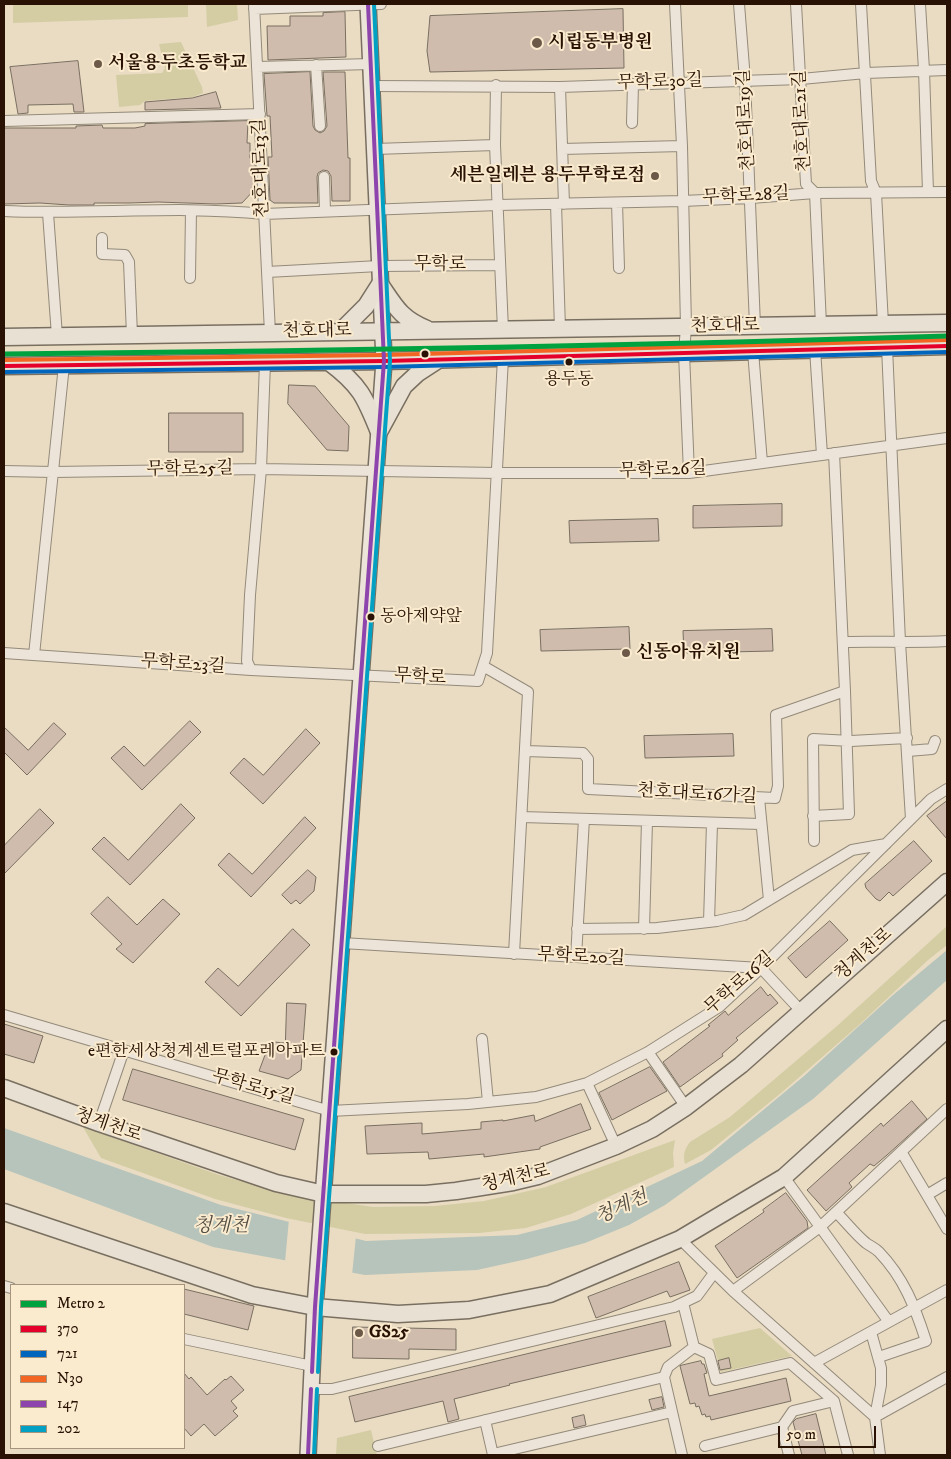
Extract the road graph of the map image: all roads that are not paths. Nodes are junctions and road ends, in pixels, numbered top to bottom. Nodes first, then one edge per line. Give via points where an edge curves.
1 (368, 4) edge
2 (381, 4) edge
3 (675, 4) edge
4 (739, 4) edge
5 (796, 4) edge
6 (861, 4) edge
7 (920, 4) edge
8 (254, 6) edge
9 (371, 64) junction
10 (316, 66) junction
11 (257, 67) junction
12 (924, 70) junction
13 (947, 70) edge
14 (866, 73) junction
15 (801, 79) junction
16 (745, 80) junction
17 (679, 83) junction
18 (633, 84) junction
19 (496, 85) junction
20 (372, 86) junction
21 (560, 86) junction
22 (260, 114) junction
23 (4, 121) edge
24 (632, 123) dead end
25 (320, 126) dead end
26 (495, 145) junction
27 (682, 146) junction
28 (375, 149) junction
29 (562, 149) junction
30 (324, 177) dead end
31 (928, 192) junction
32 (947, 192) edge
33 (815, 193) junction
34 (876, 193) junction
35 (751, 198) junction
36 (682, 201) junction
37 (617, 202) junction
38 (498, 204) junction
39 (560, 204) junction
40 (377, 209) junction
41 (191, 211) junction
42 (325, 211) junction
43 (4, 212) edge
44 (48, 213) junction
45 (264, 214) junction
46 (102, 238) dead end
47 (500, 265) junction
48 (380, 266) junction
49 (619, 268) dead end
50 (267, 272) junction
51 (190, 278) dead end
52 (380, 284) junction
53 (947, 323) edge
54 (883, 324) junction
55 (821, 325) junction
56 (755, 326) junction
57 (686, 327) junction
58 (560, 329) junction
59 (503, 330) junction
60 (431, 331) junction
61 (340, 332) junction
62 (382, 332) junction
63 (270, 333) junction
64 (132, 335) junction
65 (57, 336) junction
66 (4, 337) edge
67 (947, 346) edge
68 (887, 347) junction
69 (815, 349) junction
70 (753, 351) junction
71 (684, 353) junction
72 (503, 358) junction
73 (438, 360) junction
74 (384, 361) junction
75 (329, 362) junction
76 (265, 363) junction
77 (64, 365) junction
78 (4, 366) edge
79 (380, 425) junction
80 (947, 438) edge
81 (891, 446) junction
82 (834, 453) junction
83 (822, 455) junction
84 (762, 463) junction
85 (261, 469) junction
86 (377, 470) junction
87 (4, 471) edge
88 (53, 472) junction
89 (497, 473) junction
90 (689, 473) junction
91 (947, 641) edge
92 (843, 642) junction
93 (900, 642) junction
94 (4, 653) edge
95 (34, 655) junction
96 (483, 666) junction
97 (251, 670) junction
98 (362, 674) junction
99 (845, 692) junction
100 (907, 738) junction
101 (846, 740) junction
102 (935, 741) dead end
103 (526, 751) junction
104 (908, 751) junction
105 (947, 789) edge
106 (760, 798) junction
107 (814, 816) junction
108 (522, 817) junction
109 (584, 819) junction
110 (911, 819) junction
111 (647, 821) junction
112 (712, 823) junction
113 (761, 824) junction
114 (814, 841) dead end
115 (886, 844) junction
116 (947, 882) edge
117 (769, 900) junction
118 (709, 922) junction
119 (577, 928) junction
120 (644, 928) junction
121 (342, 944) junction
122 (514, 954) junction
123 (576, 957) junction
124 (761, 968) junction
125 (801, 1010) junction
126 (4, 1015) edge
127 (947, 1029) edge
128 (482, 1039) dead end
129 (124, 1050) junction
130 (648, 1052) junction
131 (587, 1083) junction
132 (4, 1088) edge
133 (488, 1102) junction
134 (686, 1107) junction
135 (947, 1109) edge
136 (330, 1111) junction
137 (100, 1123) junction
138 (616, 1146) junction
139 (902, 1153) junction
140 (784, 1177) junction
141 (947, 1183) edge
142 (927, 1195) junction
143 (323, 1201) junction
144 (4, 1212) edge
145 (836, 1212) junction
146 (820, 1227) junction
147 (947, 1230) edge
148 (680, 1239) junction
149 (714, 1273) junction
150 (947, 1290) edge
151 (733, 1291) junction
152 (684, 1303) junction
153 (315, 1307) junction
154 (916, 1307) junction
155 (889, 1322) junction
156 (871, 1332) junction
157 (185, 1339) edge
158 (694, 1347) junction
159 (879, 1357) junction
160 (814, 1363) junction
161 (312, 1366) junction
162 (664, 1377) junction
163 (947, 1377) edge
164 (311, 1389) junction
165 (834, 1401) junction
166 (672, 1412) junction
167 (875, 1417) junction
168 (485, 1420) junction
169 (782, 1427) junction
170 (378, 1446) dead end
171 (705, 1446) dead end
172 (308, 1455) edge
173 (493, 1455) edge
174 (682, 1455) edge
175 (789, 1455) edge
176 (848, 1455) edge
177 (880, 1455) edge

1 - 2 street
1 - 8 street
1 - 9 main road
3 - 17 street
4 - 16 street, 천호대로19길
5 - 15 street, 천호대로21길
6 - 14 street
7 - 12 street
8 - 11 street, 천호대로13길
9 - 10 street
9 - 20 main road
10 - 11 street
10 - 25 street
11 - 22 street, 천호대로13길
12 - 13 street, 무학로30길
12 - 14 street, 무학로30길
12 - 31 street
14 - 15 street, 무학로30길
14 - 34 street via 871,181
15 - 16 street, 무학로30길
15 - 33 street, 천호대로21길 via 806,184
16 - 17 street, 무학로30길
16 - 35 street, 천호대로19길
17 - 18 street, 무학로30길
17 - 27 street
18 - 21 street, 무학로30길
18 - 24 street
19 - 20 street, 무학로30길
19 - 21 street, 무학로30길
19 - 26 street
20 - 28 main road
21 - 29 street
22 - 23 street
22 - 45 street, 천호대로13길
26 - 28 street
26 - 38 street
27 - 29 street
27 - 36 street
28 - 40 main road
29 - 39 street
30 - 42 street
31 - 32 street, 무학로28길
31 - 34 street, 무학로28길
33 - 34 street, 무학로28길
33 - 35 street, 무학로28길
33 - 55 street, 천호대로21길
34 - 54 street
35 - 36 street, 무학로28길
35 - 56 street, 천호대로19길
36 - 37 street, 무학로28길
36 - 57 street
37 - 39 street, 무학로28길
37 - 49 street
38 - 39 street, 무학로28길
38 - 40 street, 무학로28길
38 - 47 street
39 - 58 street
40 - 42 street, 무학로28길
40 - 48 main road
41 - 44 street, 무학로28길
41 - 45 street, 무학로28길
41 - 51 street
42 - 45 street, 무학로28길
43 - 44 street, 무학로28길
44 - 65 street
45 - 50 street, 천호대로13길
46 - 64 street via 102,254 125,255 129,262
47 - 48 street, 무학로
47 - 59 street
48 - 50 street, 무학로
48 - 52 main road
50 - 63 street, 천호대로13길
52 - 60 main road via 398,312
52 - 61 main road via 366,306
52 - 62 main road
53 - 54 main road, 천호대로
54 - 55 main road, 천호대로
55 - 56 main road, 천호대로
56 - 57 main road, 천호대로
57 - 58 main road, 천호대로
57 - 71 street
58 - 59 main road, 천호대로
59 - 60 main road, 천호대로
60 - 62 main road, 천호대로
61 - 62 main road, 천호대로
61 - 63 main road, 천호대로
62 - 74 main road
63 - 64 main road, 천호대로
64 - 65 main road, 천호대로
65 - 66 main road, 천호대로
67 - 68 main road, 천호대로
68 - 69 main road, 천호대로
68 - 81 street
69 - 70 main road, 천호대로
69 - 83 street
70 - 71 main road, 천호대로
70 - 84 street, 천호대로
71 - 72 main road, 천호대로
71 - 90 street, 천호대로
72 - 73 main road, 천호대로
72 - 89 street
73 - 74 main road, 천호대로
73 - 79 main road via 404,386
74 - 75 main road, 천호대로
74 - 79 main road
75 - 76 main road, 천호대로
75 - 79 main road via 352,380
76 - 77 main road, 천호대로
76 - 85 street
77 - 78 main road, 천호대로
77 - 88 street
79 - 86 main road
80 - 81 street, 무학로26길
81 - 82 street, 무학로26길
81 - 93 street
82 - 83 street, 무학로26길
82 - 92 street
83 - 84 street, 무학로26길
84 - 90 street, 무학로26길
85 - 86 street, 무학로25길
85 - 88 street, 무학로25길
85 - 97 street via 250,594 247,661
86 - 89 street, 무학로26길
86 - 98 main road
87 - 88 street, 무학로25길
88 - 95 street
89 - 90 street, 무학로26길
89 - 96 street via 487,653
91 - 93 street
92 - 93 street
92 - 99 street
93 - 100 street
94 - 95 street, 무학로23길
95 - 97 street, 무학로23길
96 - 98 street, 무학로 via 478,681
96 - 103 street via 528,692
97 - 98 street, 무학로23길
98 - 121 main road
99 - 101 street
99 - 106 street, 천호대로16가길 via 776,715 778,786 775,798
100 - 101 street
100 - 104 street
101 - 107 street via 848,814
101 - 107 street via 813,738
102 - 104 street via 932,749
103 - 106 street, 천호대로16가길 via 583,754 588,759 588,790
103 - 108 street
104 - 110 street
105 - 110 street, 무학로16길 via 931,799
106 - 113 street
107 - 114 street
108 - 109 street
108 - 122 street
109 - 111 street
109 - 119 street
110 - 115 street, 무학로16길
111 - 112 street
111 - 120 street
112 - 113 street
112 - 118 street
113 - 117 street
115 - 117 street via 852,850
115 - 124 street, 무학로16길
116 - 125 main road, 청계천로
117 - 118 street via 744,915
118 - 120 street
119 - 120 street
119 - 123 street
121 - 122 street, 무학로20길
121 - 136 main road
122 - 123 street, 무학로20길
123 - 124 street, 무학로20길
124 - 125 street
124 - 130 street, 무학로16길 via 718,1007
125 - 134 main road, 청계천로 via 741,1064
126 - 129 street, 무학로15길
127 - 140 main road
128 - 133 street
129 - 136 street, 무학로15길
129 - 137 street
130 - 131 street, 무학로16길
130 - 134 street
131 - 133 street, 무학로16길 via 536,1097
131 - 138 street
132 - 137 main road, 청계천로
133 - 136 street, 무학로16길
134 - 138 main road, 청계천로 via 652,1129
135 - 139 street
136 - 143 main road
137 - 143 main road, 청계천로
138 - 143 main road, 청계천로 via 538,1176 490,1186
139 - 142 street
139 - 145 street
140 - 146 street
140 - 148 main road
141 - 142 street
142 - 147 street
143 - 153 main road
144 - 153 main road via 252,1295
145 - 146 street
145 - 154 street via 889,1262
146 - 151 street
146 - 155 street
148 - 149 street
148 - 153 main road via 550,1294 469,1310 398,1314
149 - 151 street
149 - 152 street via 697,1296
150 - 154 street
151 - 160 street
152 - 158 street
152 - 164 street via 332,1389
153 - 161 main road
154 - 155 street
154 - 159 street via 926,1341
155 - 156 street
156 - 159 street
156 - 160 street
157 - 161 street
158 - 162 street via 668,1367
158 - 165 street via 709,1354 716,1380 790,1363
159 - 167 street via 881,1385
160 - 167 street
161 - 164 main road
162 - 166 street
162 - 168 street
163 - 167 street
164 - 172 main road
165 - 169 street via 793,1411
165 - 176 street
166 - 173 street
166 - 174 street
167 - 177 street
168 - 170 street
168 - 173 street
169 - 171 street
169 - 175 street

